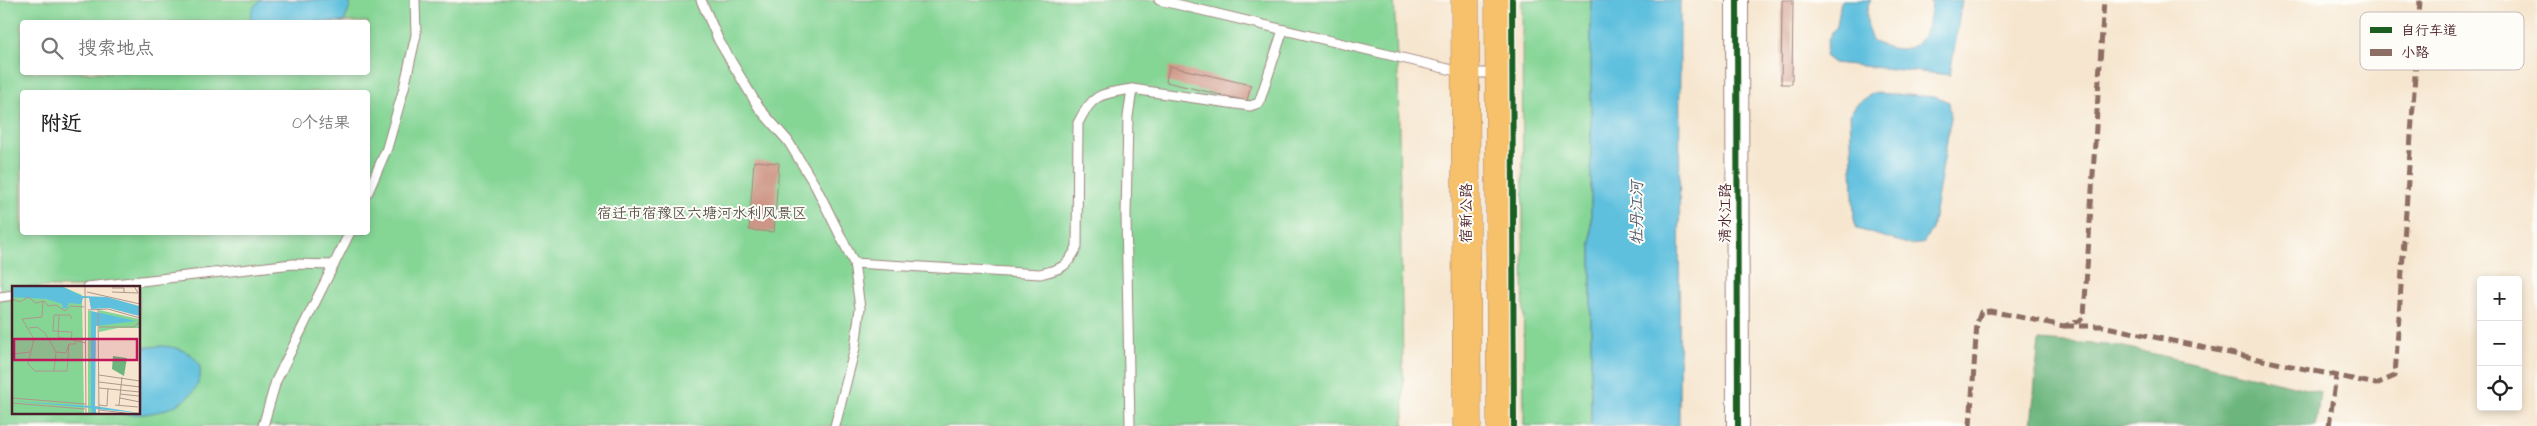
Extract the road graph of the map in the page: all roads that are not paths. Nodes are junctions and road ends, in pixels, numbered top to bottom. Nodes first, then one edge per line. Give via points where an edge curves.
1 (415, 0) edge
2 (701, 0) edge
3 (1159, 0) edge
4 (1465, 0) edge
5 (1499, 0) edge
6 (1737, 0) edge
7 (1171, 1) edge
8 (1283, 30) junction
9 (1465, 73) junction
10 (1499, 73) junction
11 (1132, 89) junction
12 (370, 187) edge
13 (349, 235) edge
14 (854, 263) junction
15 (334, 265) junction
16 (96, 286) edge
17 (263, 426) edge
18 (835, 426) edge
19 (1130, 426) edge
20 (1467, 426) edge
21 (1501, 426) edge
22 (1738, 426) edge

1 - 12 lane via 416,35 404,88 387,148
2 - 14 lane via 718,41 816,187
3 - 7 lane
4 - 9 highway, 宿新公路
5 - 10 highway
6 - 22 street, 清水江路
7 - 8 lane
8 - 9 lane
8 - 11 lane via 1259,103 1250,106
9 - 10 lane
9 - 20 highway, 宿新公路
10 - 21 highway
11 - 14 lane via 1099,95 1086,108 1078,123 1078,247 1060,270 1040,274
11 - 19 lane via 1128,117 1126,216
13 - 15 lane
14 - 18 lane via 860,308 855,348
15 - 16 lane via 293,264
15 - 17 lane via 276,381

